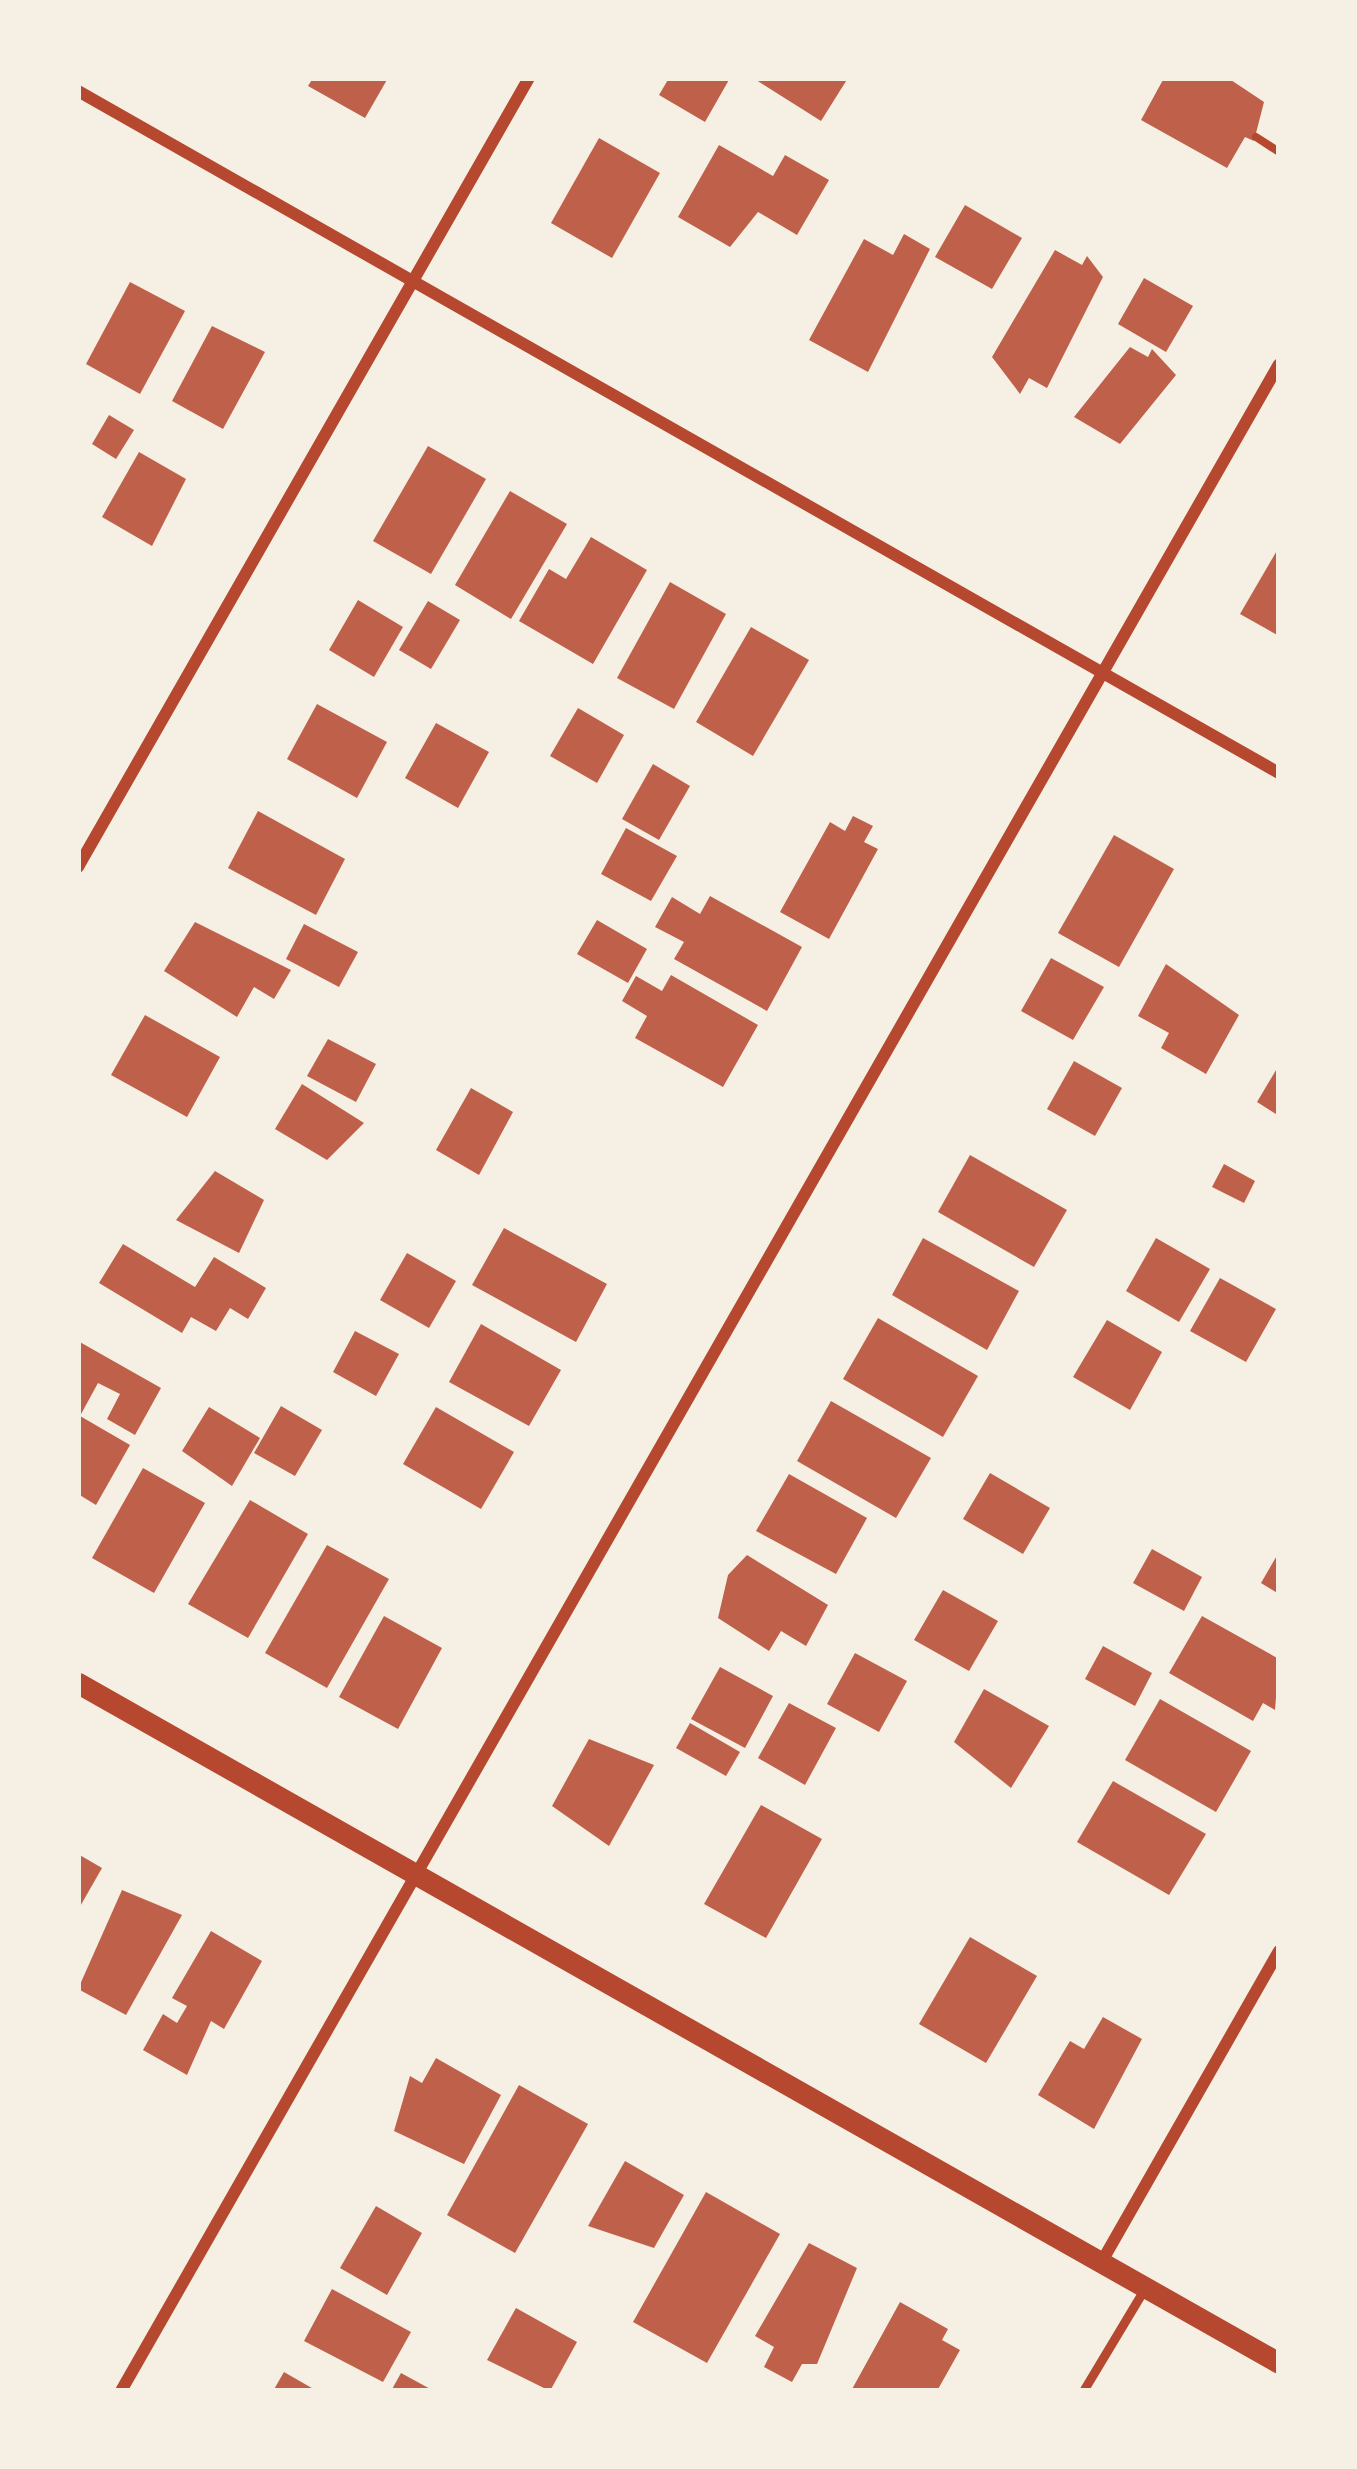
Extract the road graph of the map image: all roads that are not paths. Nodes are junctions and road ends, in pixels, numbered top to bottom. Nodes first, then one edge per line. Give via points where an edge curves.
1 (529, 78) edge
2 (78, 91) edge
3 (412, 281) junction
4 (1279, 364) edge
5 (1102, 672) junction
6 (1279, 773) edge
7 (78, 867) edge
8 (78, 1683) edge
9 (413, 1873) junction
10 (1279, 1952) edge
11 (1101, 2263) junction
12 (1145, 2288) junction
13 (1279, 2363) edge
14 (121, 2391) edge
15 (1083, 2391) edge

1 - 3 street
2 - 3 street
3 - 5 street
3 - 7 street
4 - 5 street
5 - 6 street
5 - 9 street
8 - 9 street
9 - 11 street
9 - 14 street
10 - 11 street
11 - 12 street
12 - 13 street
12 - 15 lane

